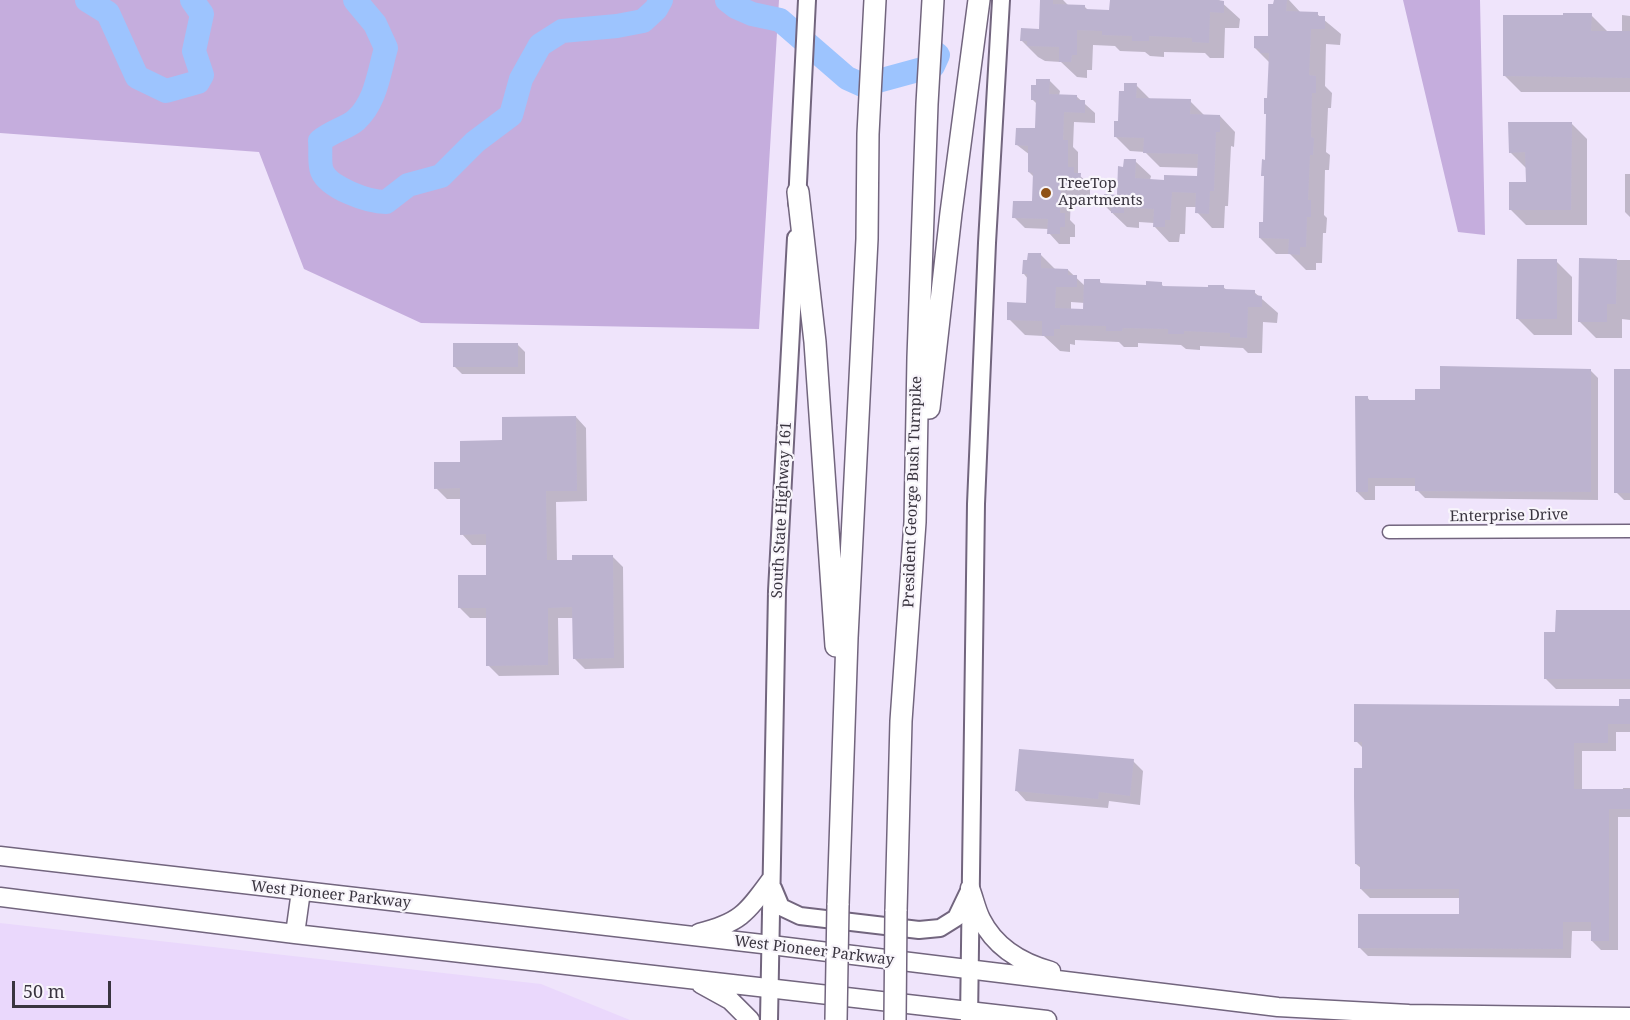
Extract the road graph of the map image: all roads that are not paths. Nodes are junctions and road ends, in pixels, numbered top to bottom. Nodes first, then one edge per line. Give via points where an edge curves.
1 (807, 0) edge
2 (875, 0) edge
3 (933, 0) edge
4 (979, 0) edge
5 (1001, 0) edge
6 (798, 192) junction
7 (915, 522) junction
8 (1630, 531) edge
9 (1389, 532) dead end
10 (844, 721) junction
11 (0, 856) edge
12 (770, 881) junction
13 (970, 888) junction
14 (301, 891) junction
15 (0, 897) edge
16 (295, 934) junction
17 (687, 936) junction
18 (771, 945) junction
19 (969, 969) junction
20 (688, 978) junction
21 (1087, 983) junction
22 (770, 987) junction
23 (969, 1015) edge
24 (1423, 1017) edge
25 (1630, 1017) edge
26 (750, 1020) edge
27 (770, 1020) edge
28 (836, 1020) edge
29 (895, 1020) edge
30 (1047, 1020) edge

1 - 6 main road, South State Highway 161
2 - 10 highway
3 - 7 highway, President George Bush Turnpike
4 - 7 highway
5 - 13 main road via 976,504
6 - 10 highway via 815,342 833,618
6 - 12 main road, South State Highway 161 via 777,591
7 - 29 highway, President George Bush Turnpike, bridge via 901,721
8 - 9 street, Enterprise Drive
10 - 28 highway, bridge
11 - 14 main road, West Pioneer Parkway
12 - 13 main road via 781,906 800,916 919,930 940,928 956,918
12 - 17 main road via 738,919
12 - 18 main road, South State Highway 161
13 - 19 main road
13 - 21 main road via 981,919 1007,950 1035,966
14 - 16 main road
14 - 17 main road, West Pioneer Parkway
15 - 16 main road
16 - 20 main road
17 - 18 main road, West Pioneer Parkway
18 - 19 main road, West Pioneer Parkway
18 - 22 main road, South State Highway 161
19 - 21 main road, West Pioneer Parkway
19 - 23 main road
20 - 22 main road
20 - 26 main road via 730,1000
21 - 24 main road, West Pioneer Parkway via 1278,1007
22 - 23 main road
22 - 27 main road, South State Highway 161
23 - 30 main road
24 - 25 main road, West Pioneer Parkway

